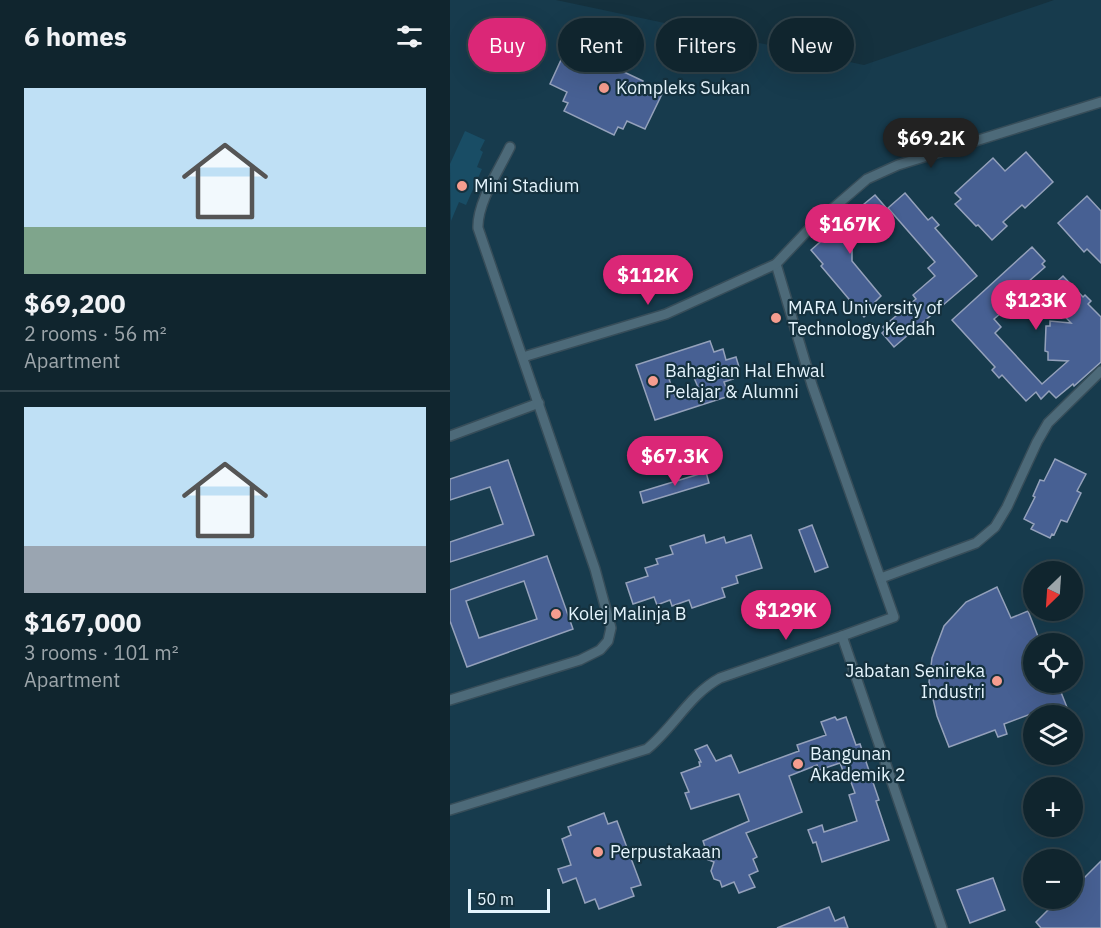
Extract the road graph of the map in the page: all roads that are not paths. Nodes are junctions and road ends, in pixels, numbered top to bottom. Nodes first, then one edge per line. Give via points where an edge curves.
1 (1101, 102) edge
2 (510, 147) dead end
3 (776, 264) junction
4 (523, 357) junction
5 (1101, 370) edge
6 (539, 404) junction
7 (450, 436) edge
8 (881, 578) junction
9 (842, 636) junction
10 (450, 700) edge
11 (450, 810) edge
12 (942, 928) edge

1 - 3 street via 898,165 867,179 810,228
2 - 4 street via 482,205 478,228
3 - 4 street via 666,314
3 - 8 street via 812,385
4 - 6 street
5 - 8 street via 1048,423 995,527 976,543
6 - 7 street
6 - 10 street via 595,569 610,628 608,640 600,650 580,660
8 - 9 street via 894,617
9 - 11 street via 706,686 663,737 647,749
9 - 12 street

